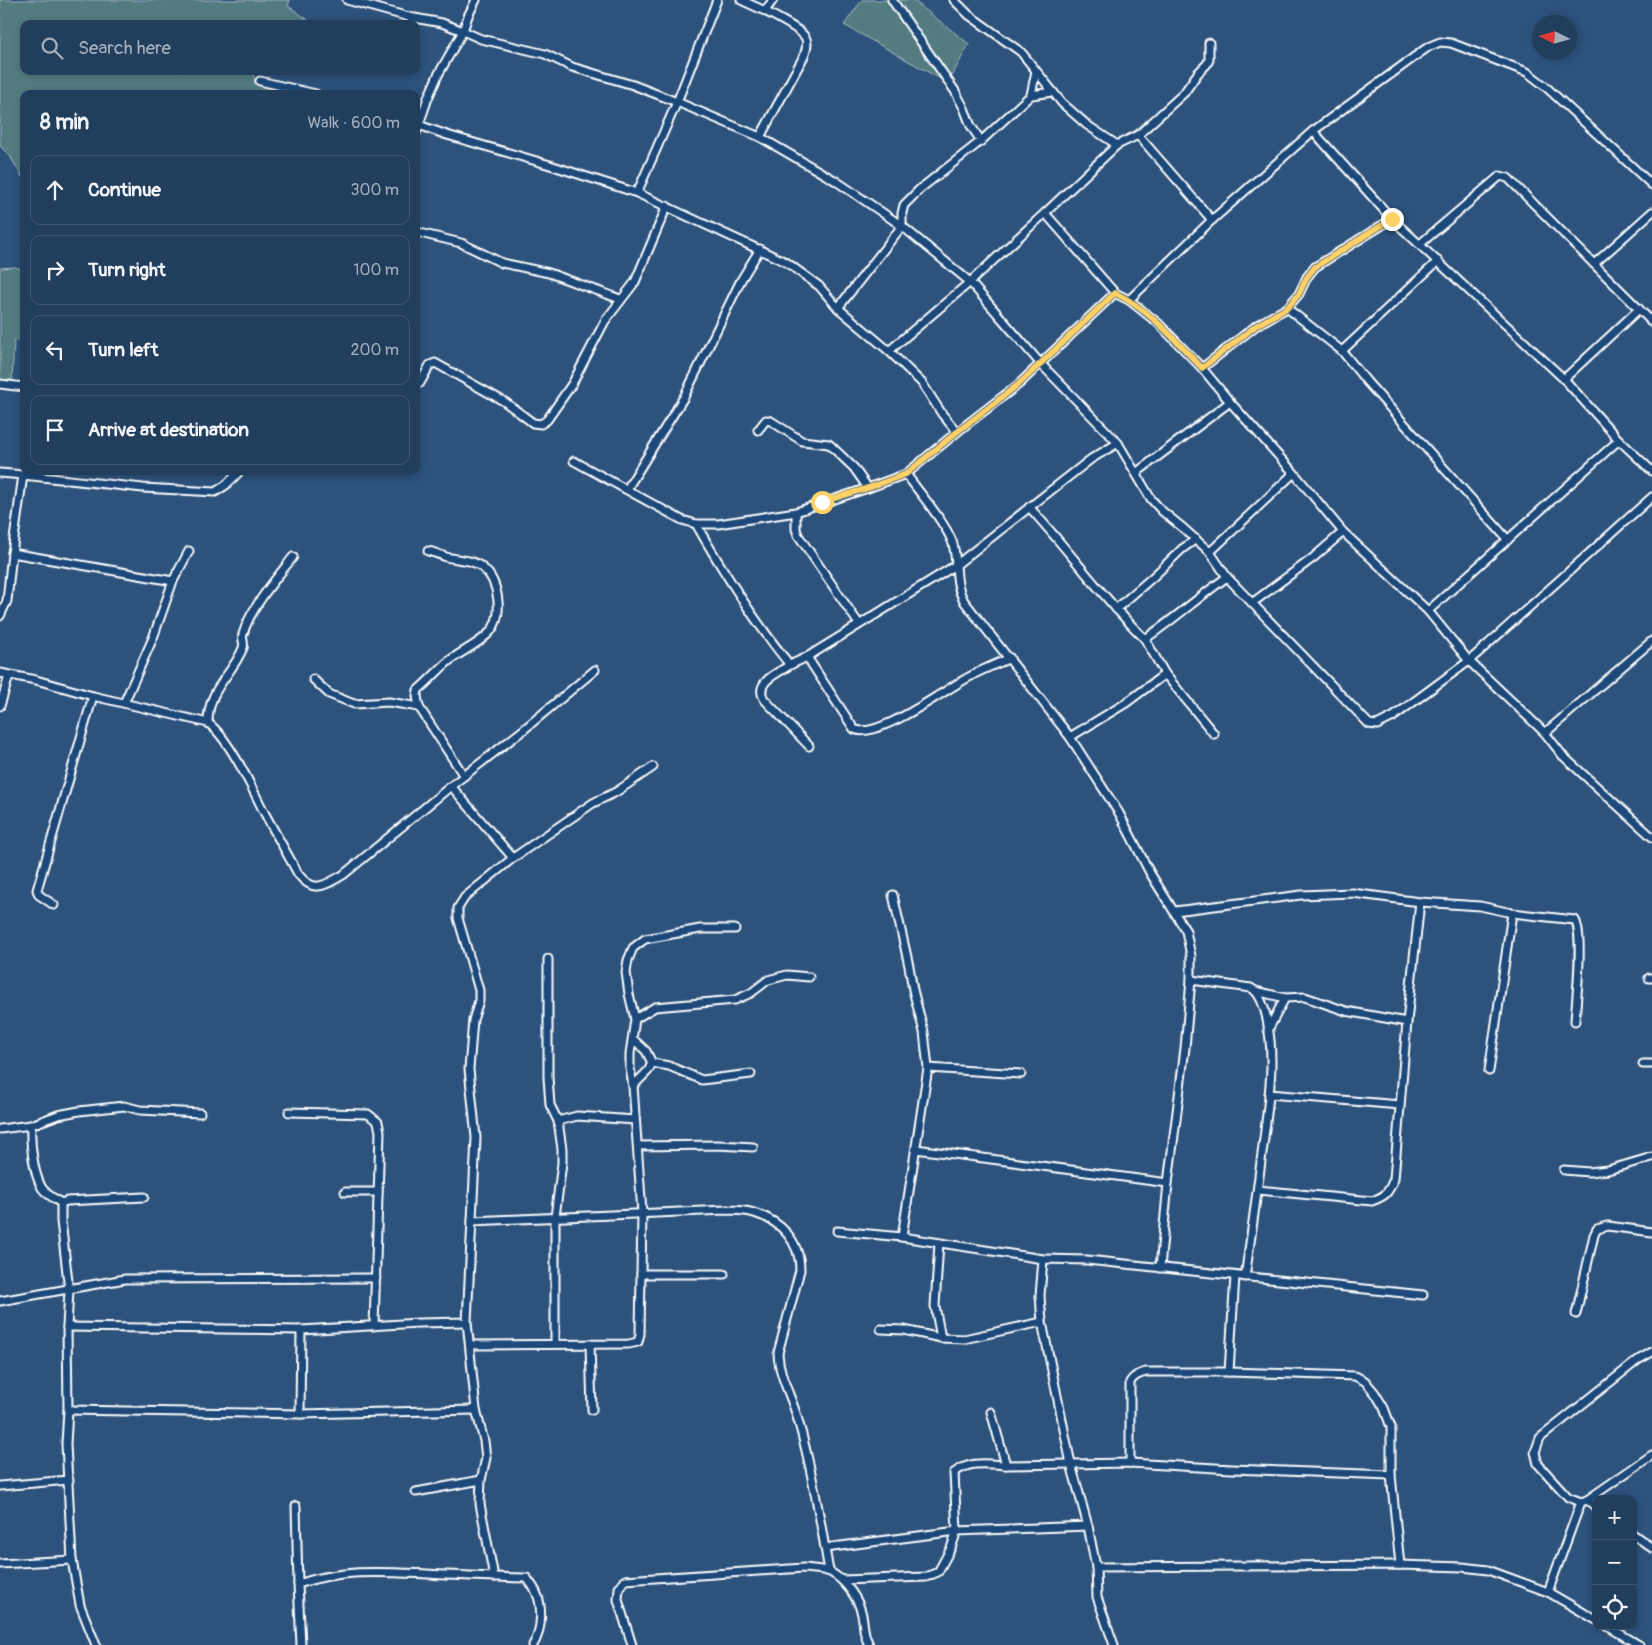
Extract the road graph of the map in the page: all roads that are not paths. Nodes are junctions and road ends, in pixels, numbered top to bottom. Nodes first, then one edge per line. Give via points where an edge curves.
1 (348, 0) edge
2 (476, 0) edge
3 (717, 0) edge
4 (741, 0) edge
5 (773, 0) edge
6 (892, 0) edge
7 (954, 0) edge
8 (765, 10) junction
9 (463, 31) junction
10 (1208, 43) dead end
11 (1036, 71) junction
12 (260, 81) dead end
13 (299, 90) edge
14 (1053, 92) junction
15 (1031, 95) junction
16 (677, 102) junction
17 (420, 119) edge
18 (420, 125) edge
19 (1314, 131) junction
20 (1138, 135) junction
21 (760, 137) junction
22 (981, 141) junction
23 (1117, 145) junction
24 (1652, 185) edge
25 (637, 193) junction
26 (667, 206) junction
27 (1045, 212) junction
28 (1652, 212) edge
29 (1392, 219) junction
30 (1212, 220) junction
31 (902, 226) junction
32 (420, 233) edge
33 (1420, 244) junction
34 (760, 249) junction
35 (1438, 261) junction
36 (1594, 264) junction
37 (970, 282) junction
38 (1115, 293) junction
39 (620, 299) junction
40 (1129, 300) junction
41 (838, 308) junction
42 (1287, 308) junction
43 (1639, 309) junction
44 (1652, 322) edge
45 (1342, 350) junction
46 (889, 351) junction
47 (1040, 363) junction
48 (1202, 368) junction
49 (1564, 379) junction
50 (420, 383) dead end
51 (0, 384) edge
52 (20, 386) edge
53 (1230, 402) junction
54 (758, 430) dead end
55 (957, 432) junction
56 (1619, 440) junction
57 (1118, 443) junction
58 (574, 461) dead end
59 (1652, 471) edge
60 (0, 473) edge
61 (1136, 473) junction
62 (1294, 473) junction
63 (906, 474) junction
64 (20, 475) edge
65 (23, 475) joint
66 (236, 475) edge
67 (868, 488) junction
68 (627, 489) junction
69 (1652, 497) edge
70 (1029, 507) junction
71 (796, 512) junction
72 (696, 524) junction
73 (1343, 532) junction
74 (1196, 539) junction
75 (1508, 540) junction
76 (189, 551) dead end
77 (428, 551) dead end
78 (1210, 552) junction
79 (12, 553) junction
80 (293, 557) dead end
81 (956, 565) junction
82 (1227, 577) junction
83 (173, 581) junction
84 (1252, 603) junction
85 (1116, 609) junction
86 (1428, 611) junction
87 (0, 616) edge
88 (859, 624) junction
89 (1145, 639) junction
90 (1652, 641) edge
91 (807, 657) junction
92 (1010, 658) junction
93 (1469, 661) junction
94 (790, 665) junction
95 (595, 670) dead end
96 (0, 673) edge
97 (1165, 674) junction
98 (9, 676) junction
99 (313, 679) dead end
100 (93, 696) junction
101 (124, 702) junction
102 (0, 706) edge
103 (419, 707) junction
104 (208, 723) junction
105 (1544, 733) junction
106 (1214, 734) dead end
107 (1070, 738) junction
108 (809, 746) dead end
109 (653, 767) dead end
110 (464, 776) junction
111 (451, 786) junction
112 (1652, 837) edge
113 (513, 858) junction
114 (893, 895) dead end
115 (1420, 902) junction
116 (54, 906) dead end
117 (1175, 911) junction
118 (1512, 913) junction
119 (735, 929) dead end
120 (548, 959) dead end
121 (809, 977) dead end
122 (1190, 980) junction
123 (1256, 991) junction
124 (1285, 998) junction
125 (635, 1019) junction
126 (1575, 1021) dead end
127 (1406, 1022) junction
128 (1268, 1030) junction
129 (633, 1039) junction
130 (652, 1063) junction
131 (1643, 1064) dead end
132 (1652, 1064) edge
133 (928, 1068) junction
134 (1489, 1071) dead end
135 (751, 1074) dead end
136 (1021, 1074) dead end
137 (633, 1086) junction
138 (1269, 1094) junction
139 (1400, 1105) junction
140 (288, 1112) dead end
141 (200, 1113) dead end
142 (635, 1120) junction
143 (558, 1121) junction
144 (31, 1125) junction
145 (0, 1129) edge
146 (638, 1146) junction
147 (753, 1147) dead end
148 (916, 1149) junction
149 (1652, 1157) edge
150 (1564, 1170) dead end
151 (1168, 1182) junction
152 (1258, 1190) junction
153 (345, 1192) dead end
154 (378, 1192) junction
155 (144, 1197) dead end
156 (61, 1204) junction
157 (642, 1214) junction
158 (555, 1217) junction
159 (472, 1221) junction
160 (837, 1231) dead end
161 (1652, 1232) edge
162 (902, 1237) junction
163 (939, 1243) junction
164 (1044, 1259) junction
165 (1160, 1268) junction
166 (641, 1274) junction
167 (724, 1274) dead end
168 (1235, 1276) junction
169 (1245, 1277) junction
170 (376, 1278) junction
171 (69, 1290) junction
172 (1423, 1295) dead end
173 (0, 1301) edge
174 (1576, 1314) dead end
175 (467, 1322) junction
176 (1042, 1322) junction
177 (374, 1326) junction
178 (67, 1327) junction
179 (881, 1329) dead end
180 (300, 1330) junction
181 (941, 1338) junction
182 (470, 1344) junction
183 (554, 1344) junction
184 (590, 1344) junction
185 (1652, 1352) edge
186 (1229, 1372) junction
187 (68, 1410) junction
188 (476, 1410) junction
189 (592, 1410) dead end
190 (991, 1412) dead end
191 (300, 1414) junction
192 (1652, 1455) edge
193 (1130, 1463) junction
194 (1071, 1464) junction
195 (1006, 1465) junction
196 (1392, 1475) junction
197 (69, 1480) junction
198 (481, 1480) junction
199 (0, 1486) edge
200 (416, 1492) dead end
201 (1584, 1501) junction
202 (1592, 1505) edge
203 (296, 1506) dead end
204 (1088, 1526) junction
205 (957, 1531) junction
206 (1637, 1537) edge
207 (825, 1548) junction
208 (1652, 1548) edge
209 (72, 1560) junction
210 (0, 1564) edge
211 (1400, 1565) junction
212 (1096, 1567) junction
213 (829, 1571) junction
214 (494, 1577) junction
215 (842, 1580) junction
216 (298, 1584) junction
217 (1548, 1592) junction
218 (1592, 1618) edge
219 (1613, 1630) edge
220 (96, 1645) edge
221 (300, 1645) edge
222 (534, 1645) edge
223 (632, 1645) edge
224 (869, 1645) edge
225 (1114, 1645) edge
226 (1639, 1645) edge

1 - 9 street
2 - 9 street
3 - 16 street
4 - 8 street
5 - 8 street
6 - 22 street via 955,91 970,126
7 - 11 street via 969,15 1021,52
8 - 21 street via 795,28 805,37 807,46
9 - 16 street via 481,40 546,54 572,67
9 - 17 street via 438,75
10 - 20 street via 1207,64 1184,94
11 - 14 street
11 - 15 street
12 - 13 street
14 - 15 street
14 - 23 street via 1087,126
15 - 22 street
16 - 21 street
16 - 25 street
18 - 25 street
19 - 24 street via 1428,47 1440,42 1527,72
19 - 29 street
19 - 30 street
20 - 23 street
20 - 30 street
21 - 31 street via 836,181
22 - 31 street via 904,205
23 - 27 street
25 - 26 street
26 - 34 street
26 - 39 street via 635,282
27 - 37 street
27 - 38 street
28 - 36 street
29 - 33 street
29 - 42 street via 1315,267
30 - 40 street
31 - 37 street
31 - 41 street
32 - 39 street via 461,243 502,263 549,273
33 - 35 street
33 - 36 street via 1500,176 1504,176
34 - 41 street via 786,262 819,286
34 - 68 street via 741,280 684,398
35 - 45 street
35 - 49 street
36 - 43 street
37 - 46 street
37 - 47 street
38 - 40 street
38 - 47 street
39 - 50 street via 604,321 572,384 541,424 435,363 430,365
40 - 48 street via 1158,323
41 - 46 street
42 - 45 street
42 - 48 street via 1257,325
43 - 44 street
43 - 49 street
45 - 75 street
46 - 55 street via 922,383
47 - 55 street via 1019,384
47 - 57 street
48 - 53 street
49 - 56 street
51 - 52 street
53 - 61 street
53 - 62 street
54 - 67 street via 766,420 802,441 830,444
55 - 63 street
56 - 59 street
56 - 75 street
57 - 61 street
57 - 70 street via 1091,459
58 - 68 street
60 - 64 street
61 - 74 street via 1162,511
62 - 73 street
62 - 78 street
63 - 67 street
63 - 81 street via 946,530
65 - 66 street via 215,492
65 - 79 street
67 - 71 street
68 - 72 street via 682,520
69 - 93 street
70 - 81 street
70 - 85 street
71 - 72 street via 718,524
71 - 88 street via 798,535
72 - 94 street via 723,572
73 - 84 street
73 - 86 street
74 - 78 street
74 - 85 street
75 - 86 street
76 - 83 street
77 - 103 street via 483,567 497,594 498,610 490,631 448,662 418,690
78 - 82 street
79 - 83 street
79 - 87 street via 7,600
80 - 104 street via 246,626 242,636 243,648 213,698 208,710
81 - 88 street
81 - 92 street via 957,586 964,601
82 - 84 street
82 - 89 street
83 - 101 street
84 - 93 street via 1370,724 1377,725 1393,717
85 - 89 street
86 - 93 street
88 - 91 street
89 - 97 street
90 - 105 street
91 - 92 street via 854,729 862,731 896,721 970,676
91 - 94 street
92 - 107 street
93 - 105 street
94 - 108 street via 765,681 761,694
95 - 110 street
96 - 98 street
97 - 106 street
97 - 107 street
98 - 100 street
98 - 102 street
99 - 103 street via 329,694 354,704 389,702
100 - 101 street
100 - 116 street via 37,890
101 - 104 street
103 - 110 street
104 - 111 street via 223,738 298,874 313,886 323,886 343,875
105 - 112 street via 1563,756
107 - 117 street
109 - 113 street via 616,792 592,803
110 - 111 street
111 - 113 street
113 - 159 street via 465,897 458,908 479,990 469,1069 476,1138
114 - 133 street via 924,1032
115 - 117 street via 1352,893 1325,893
115 - 118 street via 1480,906
115 - 127 street
117 - 122 street via 1189,942
118 - 126 street via 1575,920 1578,925
118 - 134 street
119 - 125 street via 700,930 645,939 633,948 626,972
120 - 143 street via 548,1077 550,1105
121 - 125 street via 787,975 768,980 735,1000 655,1007
122 - 123 street
122 - 151 street
123 - 124 street
123 - 128 street via 1264,1006
124 - 127 street via 1305,998 1346,1011
124 - 128 street
125 - 129 street
127 - 139 street
128 - 138 street via 1271,1055
129 - 130 street via 646,1051
129 - 137 street via 630,1068
130 - 135 street via 681,1070 702,1080
130 - 137 street
131 - 132 street
133 - 136 street
133 - 148 street
137 - 142 street
138 - 139 street
138 - 152 street
139 - 152 street via 1394,1179 1388,1192 1380,1198 1372,1201
140 - 154 street via 368,1114 374,1117 380,1132
141 - 144 street via 140,1110 124,1106 72,1112
142 - 143 street via 577,1116
142 - 146 street
143 - 158 street via 562,1164
144 - 145 street
144 - 156 street via 37,1176 43,1189
146 - 147 street
146 - 157 street
148 - 151 street
148 - 162 street
149 - 150 street via 1608,1170
151 - 165 street
152 - 169 street
153 - 154 street
154 - 170 street
155 - 156 street
156 - 171 street
157 - 158 street
157 - 166 street
157 - 207 street via 753,1212 775,1222 791,1238 800,1258 800,1270 778,1353 779,1367 798,1418 815,1487
158 - 159 street
158 - 183 street
159 - 175 street
160 - 162 street
161 - 174 street via 1608,1226 1598,1229
162 - 163 street
163 - 164 street
163 - 181 street via 935,1306
164 - 165 street
164 - 176 street via 1040,1296
165 - 168 street
166 - 167 street
166 - 184 street via 638,1342
168 - 169 street
168 - 186 street
169 - 172 street
170 - 171 street via 125,1279
170 - 177 street
171 - 173 street
171 - 178 street
175 - 177 street
175 - 182 street
176 - 181 street via 964,1339
176 - 194 street
177 - 180 street
178 - 180 street
178 - 187 street
179 - 181 street
180 - 191 street
182 - 183 street
182 - 188 street
183 - 184 street
184 - 189 street
185 - 201 street via 1540,1438 1537,1444 1538,1464 1568,1497
186 - 193 street via 1146,1372 1133,1377 1130,1382
186 - 196 street via 1355,1376 1366,1381 1384,1408 1391,1427
187 - 191 street
187 - 197 street
188 - 191 street
188 - 198 street via 486,1458
190 - 195 street
192 - 201 street
193 - 194 street
193 - 196 street
194 - 195 street
194 - 204 street
195 - 205 street via 971,1464 954,1473
196 - 211 street
197 - 199 street
197 - 209 street
198 - 200 street
198 - 214 street via 480,1504
201 - 202 street
201 - 217 street
203 - 216 street
204 - 205 street
204 - 212 street
205 - 207 street
205 - 215 street via 938,1572 926,1577
206 - 208 street
207 - 213 street
209 - 210 street
209 - 220 street via 80,1605
211 - 212 street
211 - 217 street via 1488,1570
212 - 225 street via 1097,1597
213 - 215 street
213 - 223 street via 804,1568 625,1580 619,1588 618,1600
214 - 216 street via 340,1573
214 - 222 street via 527,1578 536,1591 540,1602 539,1636
215 - 224 street via 856,1600
216 - 221 street
217 - 218 street
219 - 226 street

